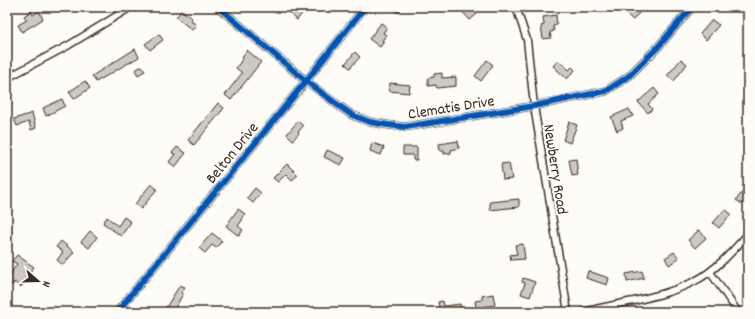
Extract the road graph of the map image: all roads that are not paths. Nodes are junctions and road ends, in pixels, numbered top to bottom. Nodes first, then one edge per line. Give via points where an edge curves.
1 (131, 7) edge
2 (218, 7) edge
3 (365, 7) edge
4 (516, 7) edge
5 (692, 7) edge
6 (7, 78) edge
7 (306, 81) junction
8 (534, 106) junction
9 (748, 234) edge
10 (710, 272) junction
11 (117, 312) edge
12 (568, 312) edge
13 (583, 312) edge
14 (738, 312) edge

1 - 6 street via 69,45
2 - 7 street, Clematis Drive
3 - 7 street, Belton Drive
4 - 8 street, Newberry Road via 526,40
5 - 8 street, Clematis Drive via 629,76 606,91
7 - 8 street, Clematis Drive via 352,114 388,126 405,127
7 - 11 street, Belton Drive
8 - 12 street, Newberry Road
9 - 10 street via 735,250
10 - 13 street via 679,289
10 - 14 street

